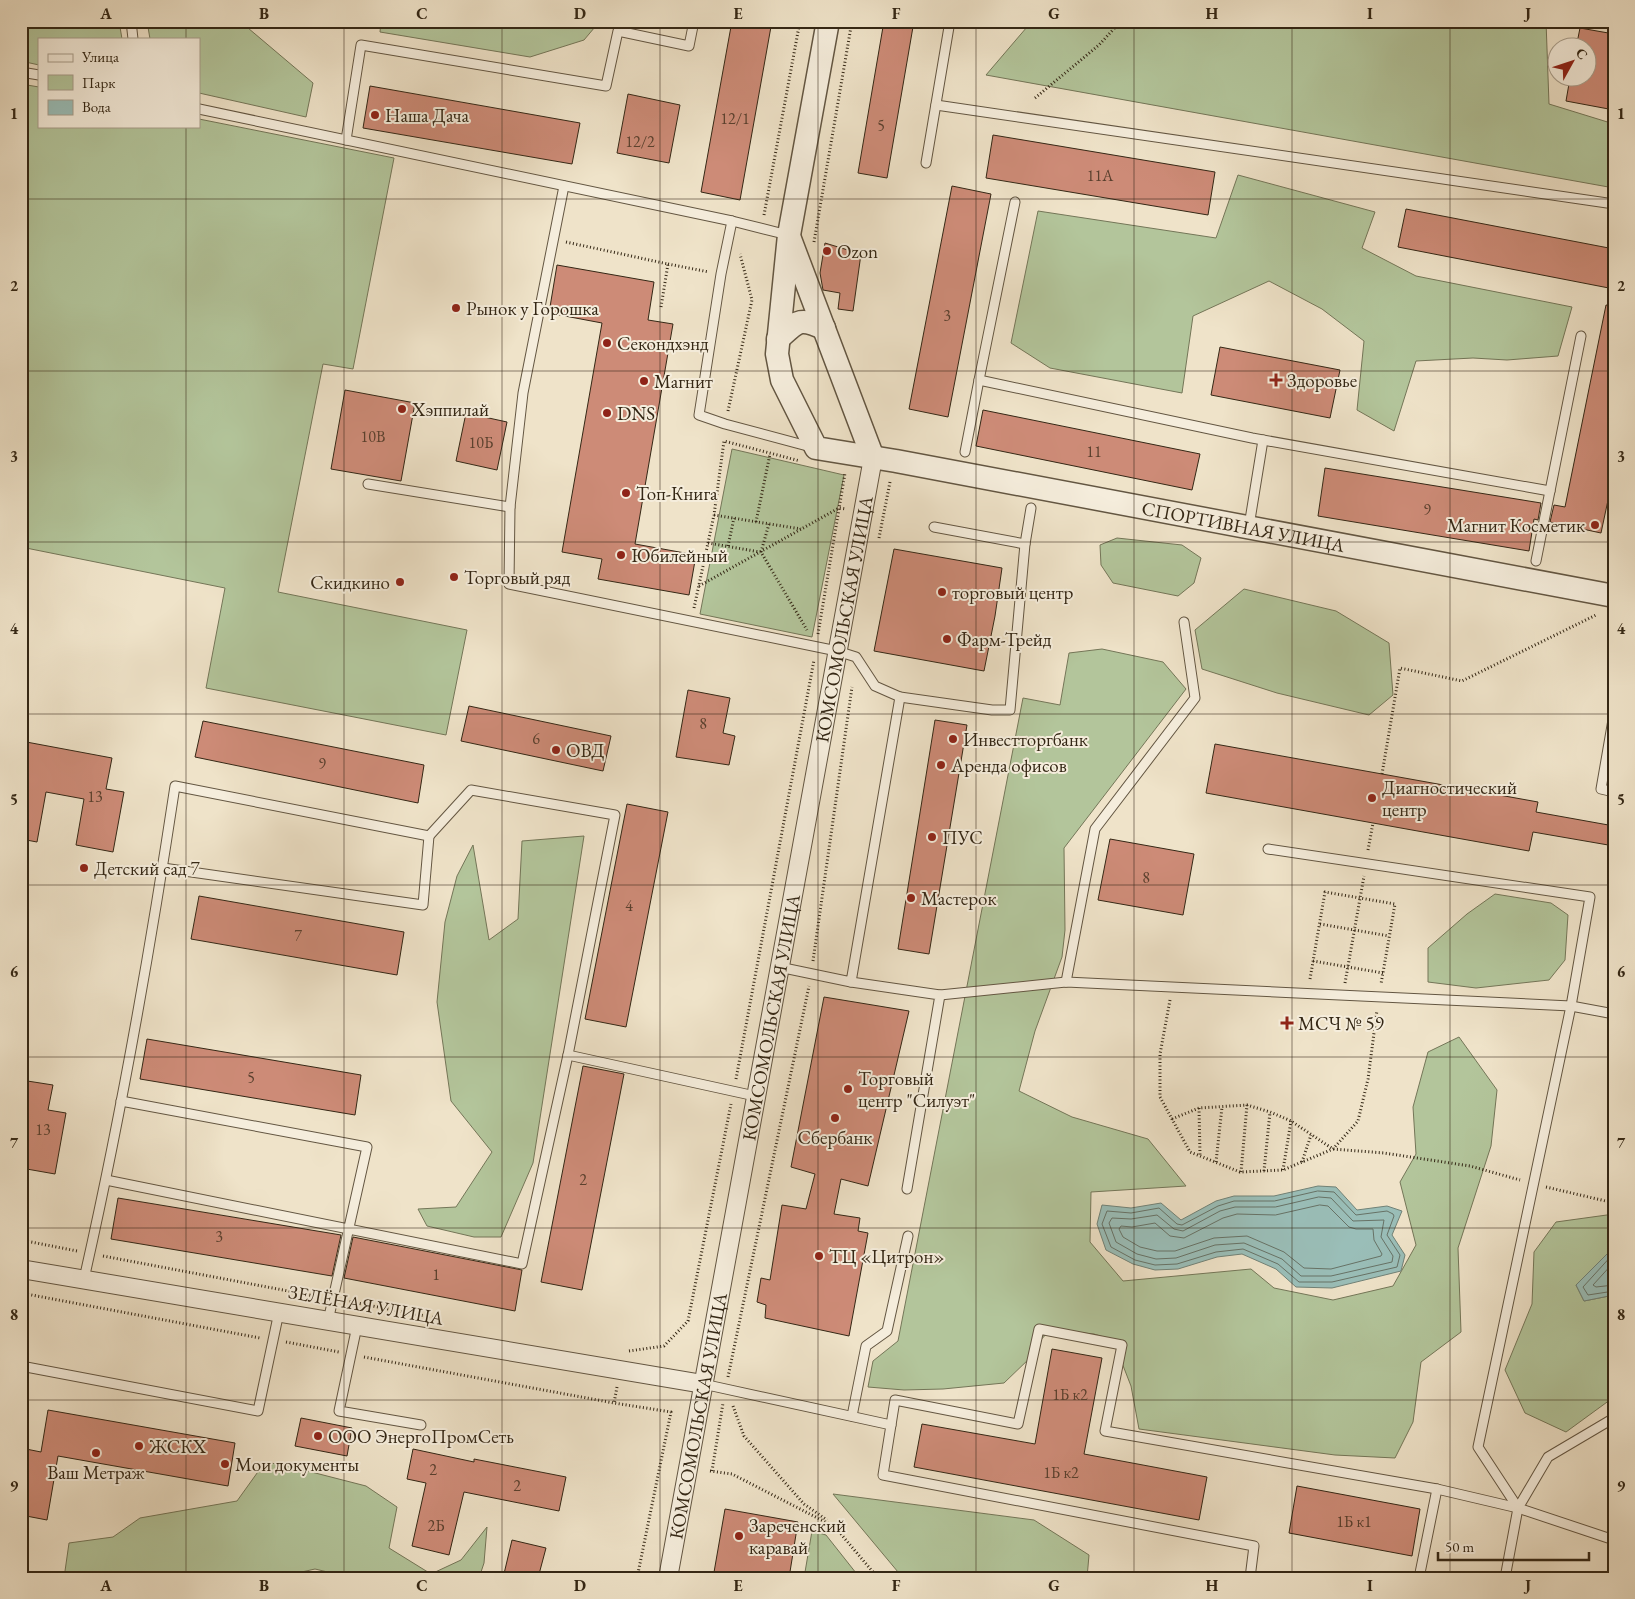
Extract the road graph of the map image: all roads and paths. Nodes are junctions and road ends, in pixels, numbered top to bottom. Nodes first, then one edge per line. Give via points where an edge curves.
1 (131, 21) edge
2 (694, 21) edge
3 (800, 21) edge
4 (828, 21) edge
5 (852, 21) edge
6 (950, 21) edge
7 (1120, 21) edge
8 (133, 38) edge
9 (21, 72) edge
10 (38, 75) edge
11 (1035, 98) dead end
12 (936, 105) junction
13 (200, 109) edge
14 (346, 140) junction
15 (926, 164) dead end
16 (564, 186) junction
17 (1015, 202) dead end
18 (1614, 204) edge
19 (732, 221) junction
20 (761, 228) junction
21 (789, 235) junction
22 (553, 239) junction
23 (814, 248) dead end
24 (668, 264) junction
25 (721, 274) junction
26 (661, 307) dead end
27 (824, 328) junction
28 (1581, 336) dead end
29 (778, 338) junction
30 (979, 380) junction
31 (725, 424) junction
32 (1263, 440) junction
33 (965, 452) dead end
34 (770, 454) junction
35 (812, 456) junction
36 (873, 458) junction
37 (836, 470) dead end
38 (368, 484) dead end
39 (900, 484) dead end
40 (1550, 491) junction
41 (510, 507) junction
42 (839, 508) junction
43 (1031, 508) dead end
44 (714, 515) junction
45 (734, 518) junction
46 (756, 522) junction
47 (768, 524) junction
48 (1249, 527) junction
49 (934, 528) dead end
50 (801, 529) junction
51 (879, 542) dead end
52 (708, 543) junction
53 (1025, 544) junction
54 (728, 546) junction
55 (761, 552) junction
56 (1536, 561) dead end
57 (699, 586) junction
58 (1614, 596) edge
59 (1591, 610) dead end
60 (691, 621) junction
61 (1184, 622) dead end
62 (816, 646) junction
63 (836, 651) junction
64 (856, 657) junction
65 (900, 697) junction
66 (1614, 714) edge
67 (1382, 774) dead end
68 (1614, 792) edge
69 (1373, 824) dead end
70 (429, 836) junction
71 (1268, 849) dead end
72 (1366, 864) junction
73 (163, 868) junction
74 (1360, 898) junction
75 (1320, 924) junction
76 (1354, 930) junction
77 (1389, 936) junction
78 (1313, 961) junction
79 (779, 967) junction
80 (1348, 967) junction
81 (811, 973) junction
82 (1383, 973) junction
83 (851, 982) junction
84 (1066, 982) junction
85 (1172, 988) junction
86 (1307, 994) junction
87 (940, 995) junction
88 (1343, 995) junction
89 (1379, 997) junction
90 (1572, 1006) junction
91 (1614, 1014) edge
92 (568, 1055) junction
93 (733, 1091) junction
94 (755, 1096) junction
95 (121, 1101) junction
96 (1247, 1105) junction
97 (1222, 1107) junction
98 (1199, 1108) junction
99 (1270, 1112) junction
100 (1172, 1119) junction
101 (1291, 1121) junction
102 (1311, 1134) junction
103 (1334, 1150) junction
104 (1200, 1155) junction
105 (1216, 1162) junction
106 (1302, 1162) junction
107 (1283, 1170) junction
108 (1264, 1171) junction
109 (1240, 1172) junction
110 (106, 1180) junction
111 (1534, 1184) junction
112 (907, 1189) dead end
113 (1614, 1202) edge
114 (349, 1230) junction
115 (908, 1236) dead end
116 (21, 1269) edge
117 (84, 1279) junction
118 (21, 1293) edge
119 (279, 1312) junction
120 (328, 1321) junction
121 (358, 1326) junction
122 (273, 1340) junction
123 (664, 1346) dead end
124 (351, 1354) junction
125 (21, 1366) edge
126 (620, 1370) junction
127 (703, 1384) junction
128 (725, 1389) junction
129 (614, 1403) junction
130 (852, 1416) junction
131 (1614, 1418) edge
132 (420, 1425) dead end
133 (891, 1425) junction
134 (660, 1462) junction
135 (688, 1467) junction
136 (712, 1471) junction
137 (1437, 1489) junction
138 (1518, 1508) junction
139 (836, 1527) junction
140 (1614, 1540) edge
141 (637, 1578) edge
142 (668, 1578) edge
143 (878, 1578) edge
144 (1250, 1578) edge
145 (1419, 1578) edge
146 (1505, 1578) edge

1 - 8 lane
2 - 14 lane via 689,46 618,31 606,86 361,45
3 - 20 path
4 - 21 street
5 - 23 path
6 - 12 lane
7 - 11 path via 1099,45
9 - 10 lane
12 - 15 lane
12 - 18 lane
13 - 14 lane
14 - 16 lane
16 - 19 lane
16 - 22 lane
17 - 30 lane
19 - 20 lane
19 - 25 lane
19 - 31 path via 752,300
20 - 21 lane
21 - 27 street
21 - 29 street
22 - 24 path
22 - 41 lane via 523,393
24 - 25 path
24 - 26 path
25 - 31 lane via 699,415
27 - 29 street via 808,322 796,322
27 - 36 street
28 - 40 lane
29 - 35 street via 777,354 782,380
30 - 32 lane
30 - 33 lane
31 - 35 lane
32 - 40 lane
32 - 48 lane
34 - 35 path
34 - 44 path via 724,441
34 - 46 path
35 - 36 street
36 - 48 street, СПОРТИВНАЯ УЛИЦА
36 - 63 street, КОМСОМОЛЬСКАЯ УЛИЦА
37 - 42 path via 845,473
38 - 41 lane
39 - 51 path via 890,482
40 - 56 lane
41 - 60 lane via 509,584
42 - 50 path
42 - 62 path
43 - 53 lane
44 - 45 path
44 - 52 path
45 - 46 path
45 - 54 path
46 - 47 path
47 - 50 path
47 - 55 path
48 - 58 street, СПОРТИВНАЯ УЛИЦА
49 - 53 lane
50 - 55 path
52 - 54 path
52 - 57 path
53 - 65 lane via 1010,710
54 - 55 path
55 - 57 path
55 - 62 path
57 - 60 path
59 - 67 path via 1601,612 1462,681 1400,668
60 - 62 lane
61 - 84 lane via 1195,698 1095,829
62 - 63 lane
62 - 93 path
63 - 64 lane
63 - 79 street, КОМСОМОЛЬСКАЯ УЛИЦА
64 - 65 lane via 875,686
64 - 81 path
65 - 83 lane
66 - 68 lane via 1601,789
69 - 72 path
70 - 73 lane via 423,906
70 - 73 lane via 175,786
70 - 92 lane via 471,790 615,815
71 - 72 lane
72 - 74 path
72 - 90 lane via 1590,897
73 - 95 lane
74 - 75 path via 1325,892
74 - 76 path
74 - 77 path via 1395,904
75 - 76 path
75 - 78 path
76 - 77 path
76 - 80 path
77 - 82 path
78 - 80 path
78 - 86 path
79 - 81 lane
79 - 94 street, КОМСОМОЛЬСКАЯ УЛИЦА
80 - 82 path
80 - 88 path
81 - 83 lane
81 - 128 path
82 - 89 path
83 - 87 lane
84 - 85 lane
84 - 87 lane
85 - 86 lane
85 - 100 path via 1160,1054 1160,1098
86 - 88 lane
87 - 112 lane
88 - 89 lane
89 - 90 lane
89 - 103 path via 1368,1079 1358,1121
90 - 91 lane
90 - 111 lane
92 - 93 lane
92 - 114 lane via 522,1264
93 - 94 lane
93 - 123 path via 688,1321
94 - 127 street, КОМСОМОЛЬСКАЯ УЛИЦА
95 - 110 lane
95 - 114 lane via 367,1147
96 - 97 path
96 - 99 path
96 - 109 path
97 - 98 path
97 - 105 path
98 - 100 path
98 - 104 path
99 - 101 path
99 - 108 path
100 - 104 path via 1190,1152
101 - 102 path
101 - 107 path
102 - 103 path
102 - 106 path
103 - 106 path
103 - 111 path via 1384,1153 1470,1166
104 - 105 path
105 - 109 path
106 - 107 path
107 - 108 path
108 - 109 path
110 - 114 lane
110 - 117 lane
111 - 113 path
111 - 138 lane via 1478,1447
114 - 120 lane
115 - 130 lane via 887,1331 866,1346
116 - 117 street, ЗЕЛЁНАЯ УЛИЦА
117 - 119 street, ЗЕЛЁНАЯ УЛИЦА
118 - 122 path
119 - 120 street, ЗЕЛЁНАЯ УЛИЦА
119 - 122 lane
120 - 121 street, ЗЕЛЁНАЯ УЛИЦА
121 - 124 lane
121 - 126 street, ЗЕЛЁНАЯ УЛИЦА
122 - 124 path
122 - 125 lane via 258,1410
124 - 129 path
124 - 132 lane via 339,1411
126 - 127 street, ЗЕЛЁНАЯ УЛИЦА
126 - 129 path
127 - 128 lane
127 - 135 street, КОМСОМОЛЬСКАЯ УЛИЦА
128 - 130 lane
128 - 136 path
128 - 139 path via 744,1436 804,1504
129 - 134 path via 670,1412
130 - 133 lane
131 - 138 lane via 1548,1456
133 - 137 lane via 895,1400 1018,1424 1039,1329 1122,1345 1105,1431
133 - 144 lane via 882,1475 1254,1546
134 - 135 path
134 - 141 path
135 - 136 path
135 - 142 street, КОМСОМОЛЬСКАЯ УЛИЦА
136 - 139 path via 732,1474
137 - 138 lane
137 - 145 lane
138 - 140 lane
138 - 146 lane
139 - 143 path

